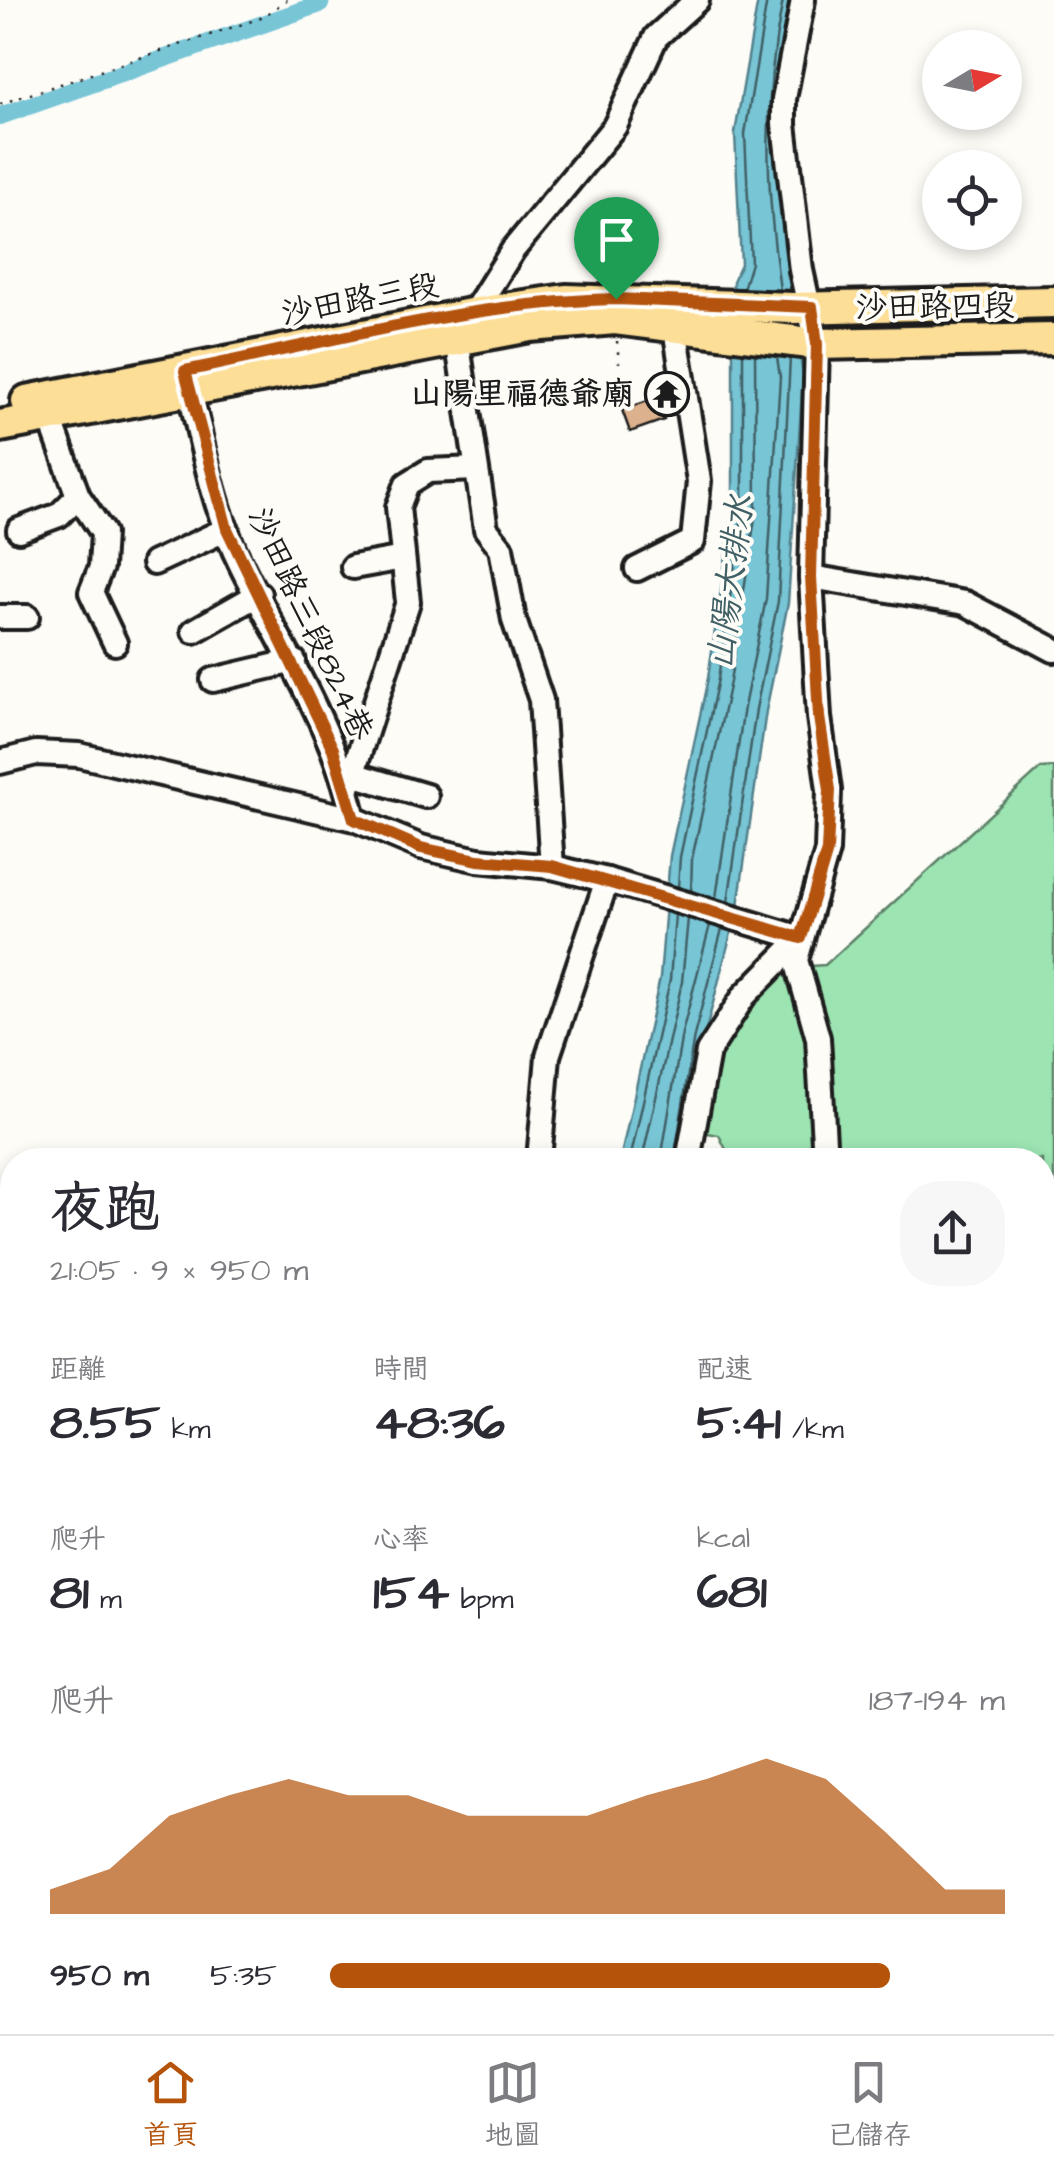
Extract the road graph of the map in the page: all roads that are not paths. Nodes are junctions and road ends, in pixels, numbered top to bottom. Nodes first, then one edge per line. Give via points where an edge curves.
1 (697, 0) edge
2 (803, 0) edge
3 (1054, 302) edge
4 (802, 307) junction
5 (476, 313) junction
6 (673, 314) junction
7 (736, 319) junction
8 (457, 339) junction
9 (1054, 339) edge
10 (805, 342) junction
11 (188, 382) junction
12 (0, 406) edge
13 (50, 418) junction
14 (0, 426) edge
15 (476, 470) junction
16 (78, 496) junction
17 (227, 529) junction
18 (19, 530) dead end
19 (403, 558) junction
20 (154, 563) dead end
21 (353, 568) dead end
22 (636, 569) dead end
23 (811, 577) junction
24 (258, 594) junction
25 (0, 616) edge
26 (27, 618) dead end
27 (194, 631) dead end
28 (115, 643) dead end
29 (1054, 650) edge
30 (294, 661) junction
31 (213, 680) dead end
32 (0, 762) edge
33 (350, 781) junction
34 (426, 796) dead end
35 (354, 819) junction
36 (552, 866) junction
37 (607, 880) junction
38 (799, 949) junction
39 (540, 1148) edge
40 (690, 1148) edge
41 (824, 1148) edge

1 - 5 street via 656,37 615,126 513,250
2 - 4 street via 784,98
3 - 4 main road, 沙田路四段
4 - 7 main road, 沙田路四段
4 - 10 street
5 - 6 main road, 沙田路三段 via 566,300
5 - 8 street
5 - 11 main road, 沙田路三段
6 - 7 main road, 沙田路三段
6 - 8 main road, 沙田路三段
6 - 22 street via 698,481 693,541
7 - 10 main road, 沙田路四段
8 - 11 main road, 沙田路三段
8 - 15 street
9 - 10 main road, 沙田路四段
10 - 23 street
11 - 12 main road, 沙田路三段
11 - 13 main road, 沙田路三段
11 - 17 street, 沙田路三段824巷
13 - 14 main road, 沙田路三段
13 - 16 street
15 - 19 street, 沙田路三段824巷 via 428,471 408,484 398,507
15 - 36 street via 486,529 500,548 514,620 542,700
16 - 18 street via 59,514
16 - 28 street via 103,533 102,567 91,592
17 - 20 street
17 - 24 street, 沙田路三段824巷
19 - 21 street
19 - 33 street, 沙田路三段824巷 via 408,602
23 - 29 street via 966,604
23 - 38 street via 830,790 827,851
24 - 27 street
24 - 30 street, 沙田路三段824巷
25 - 26 street
30 - 31 street
30 - 33 street, 沙田路三段824巷
32 - 35 street via 79,754
33 - 34 street
33 - 35 street, 沙田路三段824巷
35 - 36 street via 421,848
36 - 37 street
37 - 38 street via 744,922
37 - 39 street via 548,1056
38 - 40 street via 744,996 708,1052
38 - 41 street via 818,1038

